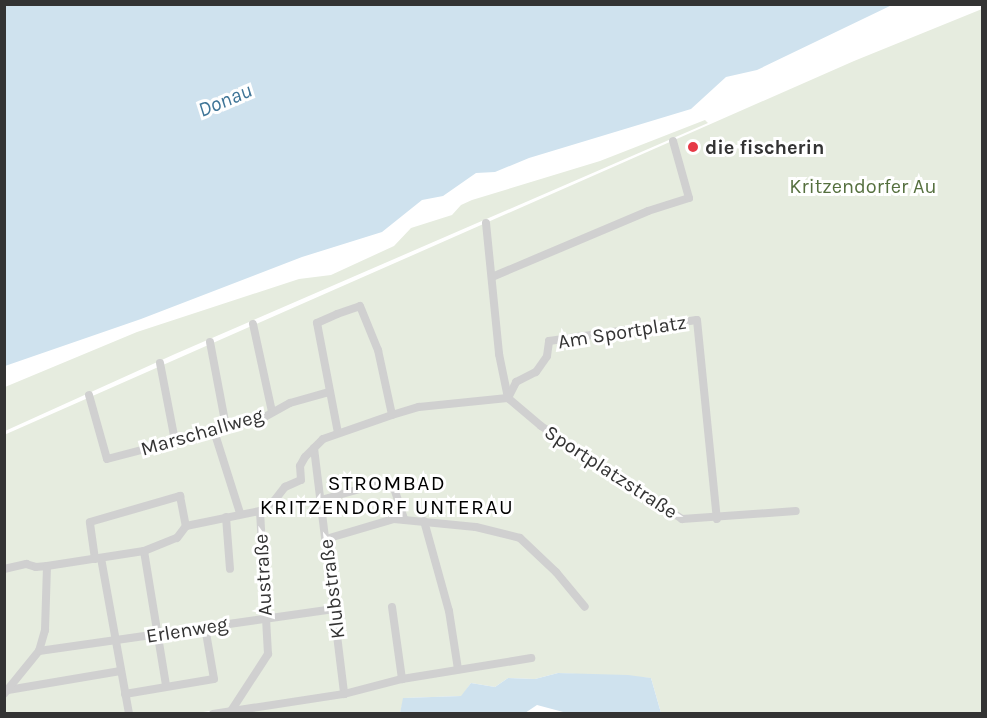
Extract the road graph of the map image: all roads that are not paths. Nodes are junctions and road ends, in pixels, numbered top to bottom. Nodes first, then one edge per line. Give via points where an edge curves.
1 (673, 141) dead end
2 (486, 222) dead end
3 (492, 277) junction
4 (253, 324) dead end
5 (210, 342) dead end
6 (160, 363) dead end
7 (329, 392) junction
8 (90, 395) dead end
9 (508, 398) junction
10 (272, 412) junction
11 (392, 415) junction
12 (226, 427) junction
13 (214, 431) junction
14 (338, 433) junction
15 (175, 441) junction
16 (314, 448) junction
17 (321, 500) junction
18 (260, 511) junction
19 (796, 511) dead end
20 (240, 513) junction
21 (226, 517) junction
22 (404, 519) junction
23 (717, 519) junction
24 (424, 521) junction
25 (186, 526) junction
26 (326, 540) junction
27 (144, 551) junction
28 (98, 558) junction
29 (47, 566) junction
30 (4, 569) edge
31 (230, 569) dead end
32 (392, 607) dead end
33 (585, 607) dead end
34 (334, 609) junction
35 (266, 618) junction
36 (205, 627) junction
37 (160, 634) junction
38 (115, 641) junction
39 (39, 651) junction
40 (531, 658) dead end
41 (458, 669) junction
42 (120, 671) junction
43 (402, 679) junction
44 (166, 686) junction
45 (6, 692) edge
46 (125, 694) junction
47 (344, 694) junction
48 (231, 711) junction
49 (129, 714) edge
50 (213, 714) edge

1 - 3 street via 689,198 648,211
2 - 3 street
3 - 9 street via 499,354
4 - 10 street
5 - 12 street
6 - 15 street
7 - 10 street, Marschallweg
7 - 11 street via 317,323 360,306 378,350
7 - 14 street
8 - 15 street, Marschallweg via 107,459
9 - 11 street, Austraße via 419,407
9 - 23 street, Sportplatzstraße via 541,426 682,519
9 - 23 street, Am Sportplatz via 516,382 536,372 547,356 549,341 697,320
10 - 12 street, Marschallweg via 261,419
11 - 14 street, Austraße
12 - 13 street, Marschallweg
13 - 15 street, Marschallweg
13 - 20 street
14 - 16 street, Austraße
16 - 17 street, Klubstraße
16 - 18 street, Austraße via 300,466 301,480 285,488
17 - 22 street via 374,485 394,488
17 - 26 street, Klubstraße
18 - 20 street
18 - 35 street, Austraße
19 - 23 street, Sportplatzstraße
20 - 21 street
21 - 25 street
21 - 31 street
22 - 24 street
22 - 26 street
24 - 33 street via 520,537
24 - 41 street via 449,611
25 - 27 street via 177,538
25 - 28 street via 180,496 90,522
26 - 34 street, Klubstraße
27 - 28 street
27 - 37 street
28 - 29 street
28 - 38 street
29 - 30 street via 26,564
29 - 39 street via 45,630
32 - 43 street
34 - 35 street, Erlenweg
34 - 47 street, Klubstraße
35 - 36 street, Erlenweg
35 - 48 street, Austraße via 268,654
36 - 37 street, Erlenweg
36 - 44 street via 214,679
37 - 38 street, Erlenweg
37 - 44 street
38 - 39 street, Erlenweg
38 - 42 street
39 - 45 street
40 - 41 street
41 - 43 street
42 - 45 street
42 - 46 street
43 - 47 street
44 - 46 street
46 - 49 street
47 - 48 street
48 - 50 street

